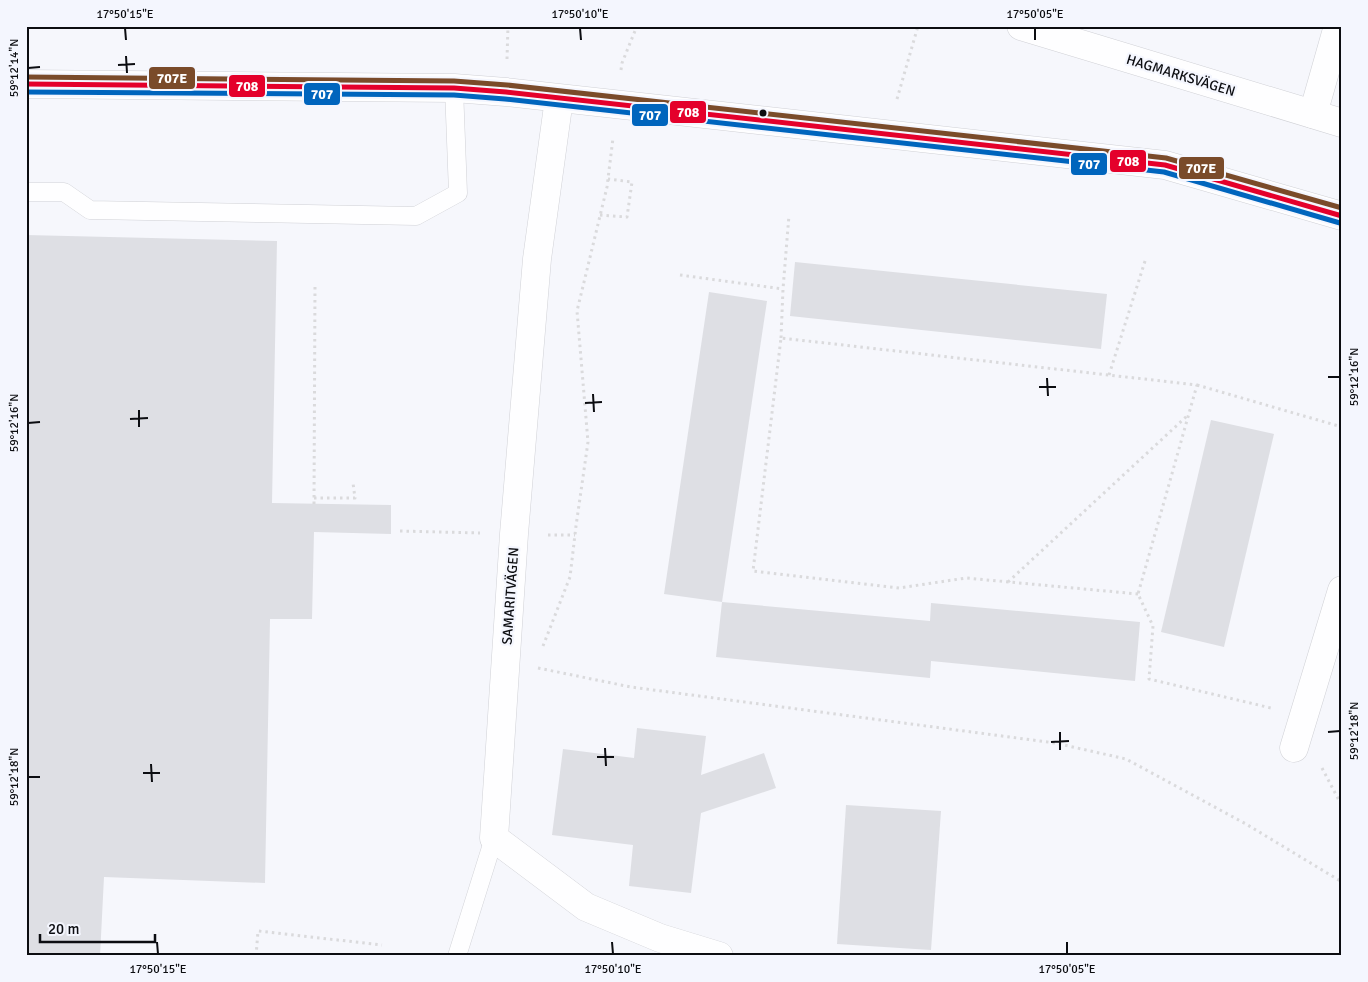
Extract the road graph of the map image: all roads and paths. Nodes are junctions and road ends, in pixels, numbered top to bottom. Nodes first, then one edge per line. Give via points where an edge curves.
1 (637, 26) edge
2 (918, 26) edge
3 (1021, 26) edge
4 (1338, 26) edge
5 (26, 84) edge
6 (454, 88) junction
7 (560, 99) junction
8 (897, 100) dead end
9 (617, 104) junction
10 (1313, 114) junction
11 (1342, 123) edge
12 (608, 178) junction
13 (26, 192) edge
14 (600, 215) junction
15 (789, 215) dead end
16 (1342, 216) edge
17 (1146, 258) dead end
18 (680, 275) dead end
19 (315, 284) dead end
20 (783, 289) junction
21 (781, 338) junction
22 (1109, 375) junction
23 (1197, 385) junction
24 (1188, 415) junction
25 (1342, 427) edge
26 (353, 483) dead end
27 (314, 498) junction
28 (314, 504) dead end
29 (1007, 582) junction
30 (1342, 590) edge
31 (1138, 594) junction
32 (505, 662) junction
33 (534, 667) junction
34 (1304, 716) junction
35 (1294, 748) dead end
36 (494, 838) junction
37 (1342, 882) edge
38 (382, 945) dead end
39 (256, 956) edge
40 (457, 956) edge
41 (719, 956) edge

1 - 9 path via 622,63
2 - 8 path
3 - 10 street, HAGMARKSVÄGEN
4 - 10 street
5 - 6 street
6 - 7 street
6 - 13 lane via 458,193 416,216 90,210 64,192
7 - 9 street
7 - 32 street, SAMARITVÄGEN via 537,259
9 - 12 path
9 - 16 street via 1165,166
10 - 11 street, HAGMARKSVÄGEN
12 - 14 path
12 - 14 path via 632,182 627,218
14 - 33 path via 577,311 588,442 570,577
15 - 20 path
17 - 22 path
18 - 20 path
19 - 27 path
20 - 21 path
21 - 22 path
21 - 29 path via 753,571 899,588 966,578
22 - 23 path
23 - 24 path
23 - 25 path
24 - 29 path
24 - 31 path
26 - 27 path via 355,498
27 - 28 path
29 - 31 path
30 - 34 street
31 - 34 path via 1153,626 1149,679
32 - 33 path
32 - 36 street, SAMARITVÄGEN
33 - 37 path via 631,687 1055,743 1126,759 1246,824
34 - 35 street
36 - 40 lane
36 - 41 street via 586,906 660,938
38 - 39 path via 258,931

